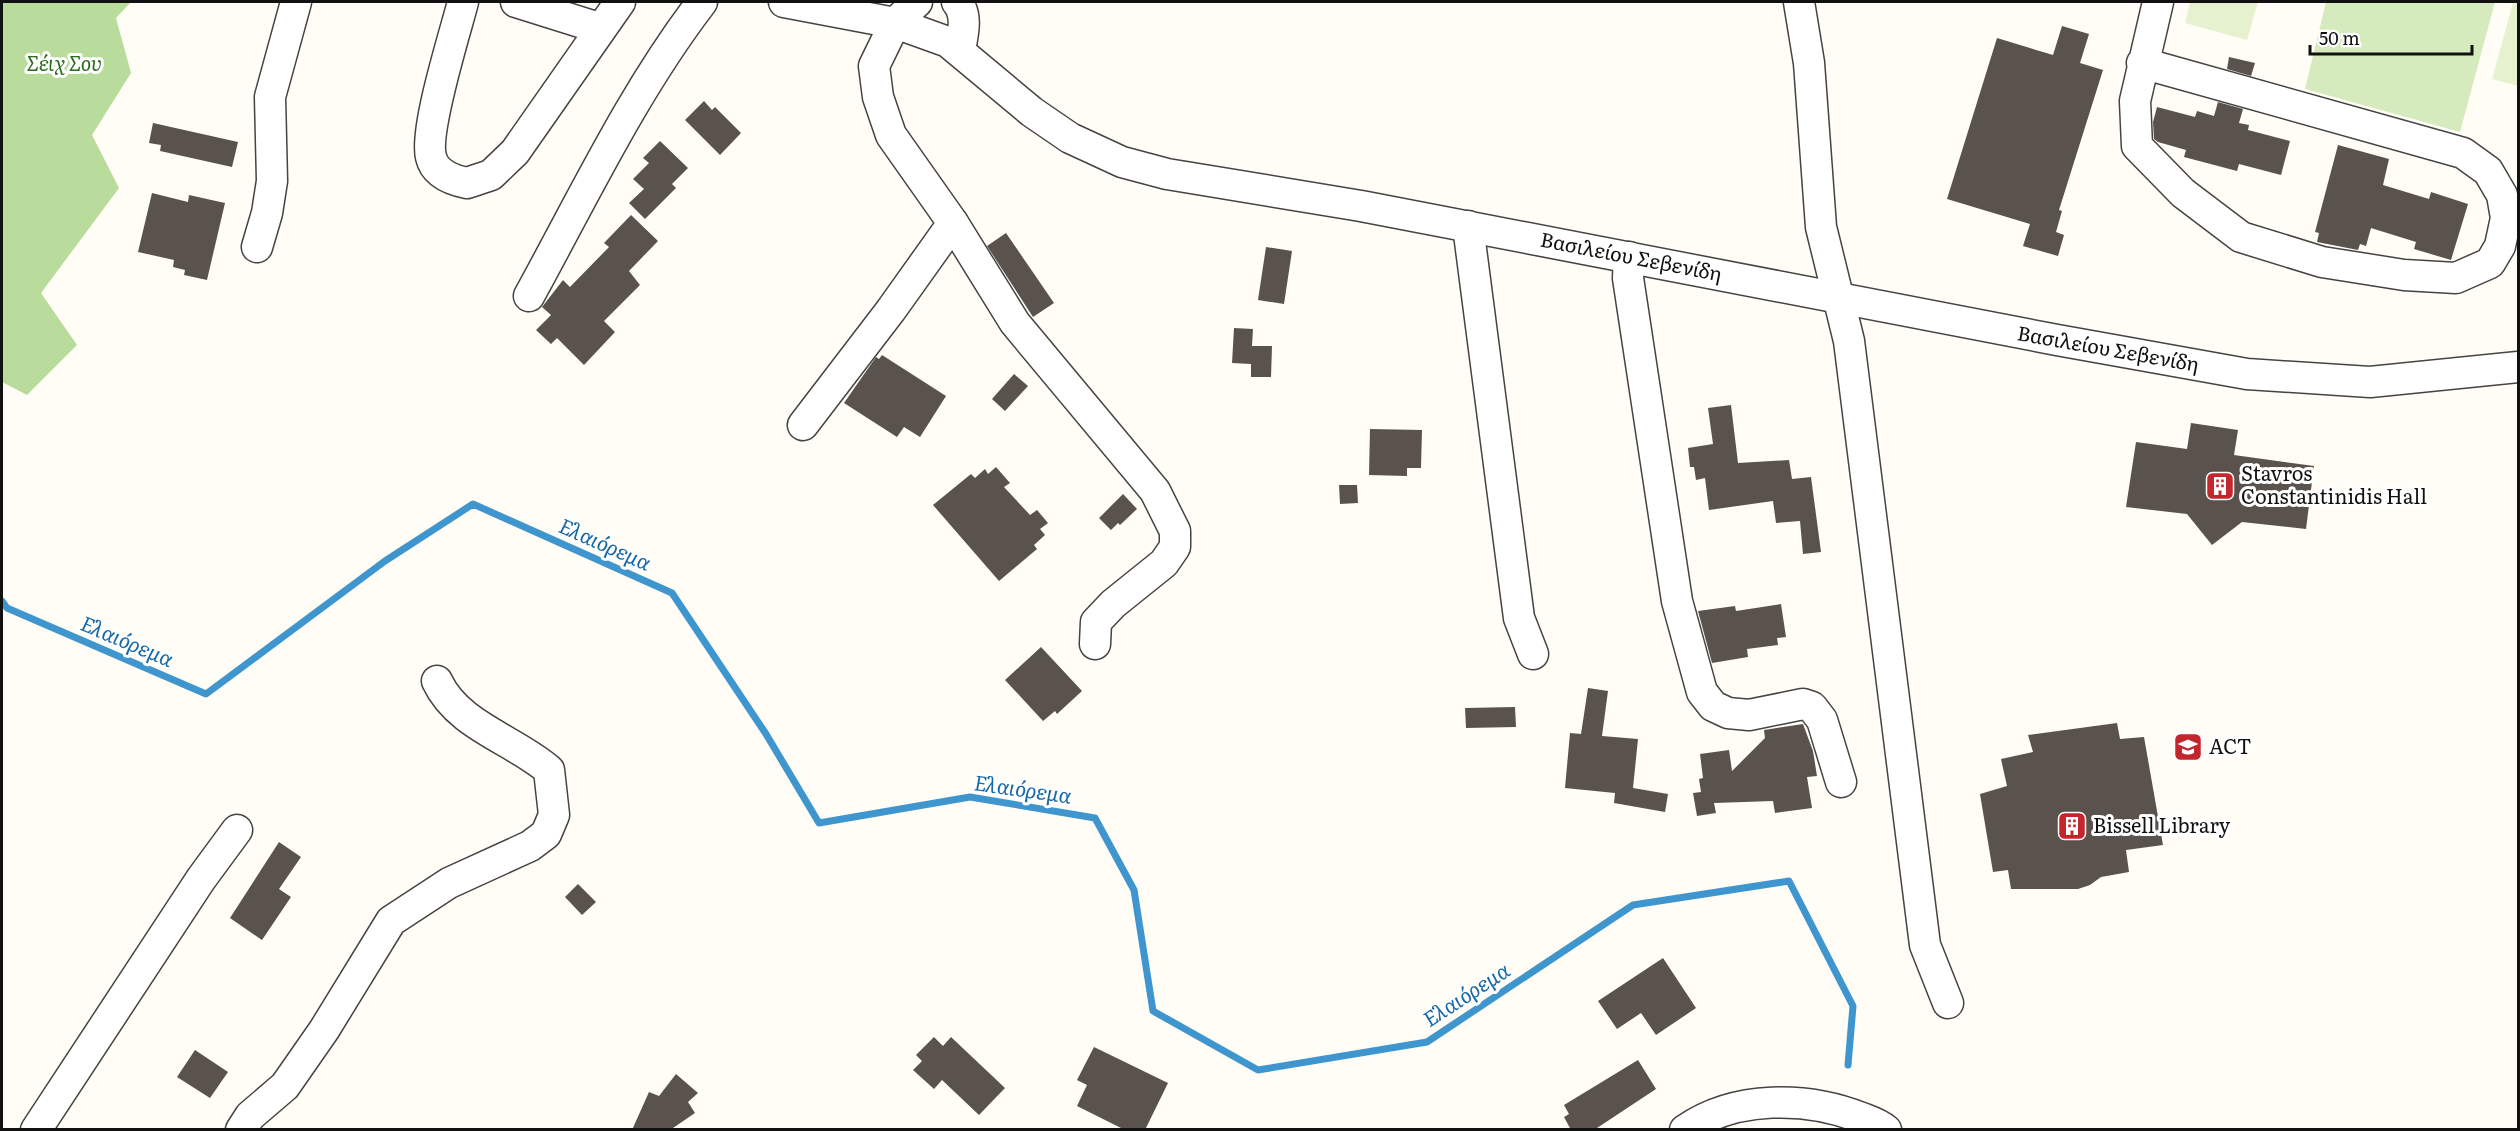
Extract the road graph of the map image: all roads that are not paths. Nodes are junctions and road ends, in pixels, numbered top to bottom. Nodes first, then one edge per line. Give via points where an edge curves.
1 (297, 2) edge
2 (463, 2) edge
3 (516, 2) edge
4 (620, 2) edge
5 (702, 2) edge
6 (784, 2) edge
7 (917, 2) edge
8 (957, 2) edge
9 (1799, 2) edge
10 (2158, 2) edge
11 (895, 22) junction
12 (599, 28) junction
13 (960, 50) junction
14 (2142, 63) junction
15 (953, 223) junction
16 (1468, 226) junction
17 (257, 247) dead end
18 (1629, 256) junction
19 (529, 296) dead end
20 (1838, 296) junction
21 (2518, 367) edge
22 (803, 425) dead end
23 (1095, 644) dead end
24 (1533, 654) dead end
25 (436, 681) dead end
26 (1841, 782) dead end
27 (237, 831) dead end
28 (1948, 1003) dead end
29 (254, 1125) edge
30 (36, 1130) edge
31 (1685, 1130) edge
32 (1886, 1130) edge

1 - 17 street via 270,97 272,181
2 - 12 street via 430,146 431,157 441,172 467,183 491,175 515,152
3 - 12 street
4 - 12 street
5 - 19 street via 667,47 628,112
6 - 11 street, Βασιλείου Σεβενίδη
7 - 11 street
8 - 13 street via 964,13
9 - 20 street via 1809,63 1821,226
10 - 14 street
11 - 13 street, Βασιλείου Σεβενίδη
11 - 15 street via 874,66 878,97 891,135
13 - 16 street, Βασιλείου Σεβενίδη via 1032,112 1070,138 1122,162 1167,174
14 - 14 street via 2135,101 2138,146 2183,193 2241,237 2322,262 2404,275 2456,278 2490,263 2500,246 2506,218 2502,195 2488,171 2463,153
15 - 22 street
15 - 23 street via 1015,323 1155,491 1175,531 1175,547 1164,563 1096,622
16 - 18 street, Βασιλείου Σεβενίδη
16 - 24 street via 1519,618
18 - 20 street, Βασιλείου Σεβενίδη
18 - 26 street via 1628,278 1677,601 1702,692 1713,706 1728,713 1749,715 1803,704 1812,707 1822,720
20 - 21 street, Βασιλείου Σεβενίδη via 2247,374 2370,382
20 - 28 street via 1849,341 1925,945
25 - 29 street via 444,697 456,708 549,770 554,815 546,834 531,846 449,883 391,921 324,1030
27 - 30 street via 201,879
31 - 32 street via 1697,1121 1737,1107 1786,1102 1834,1107

